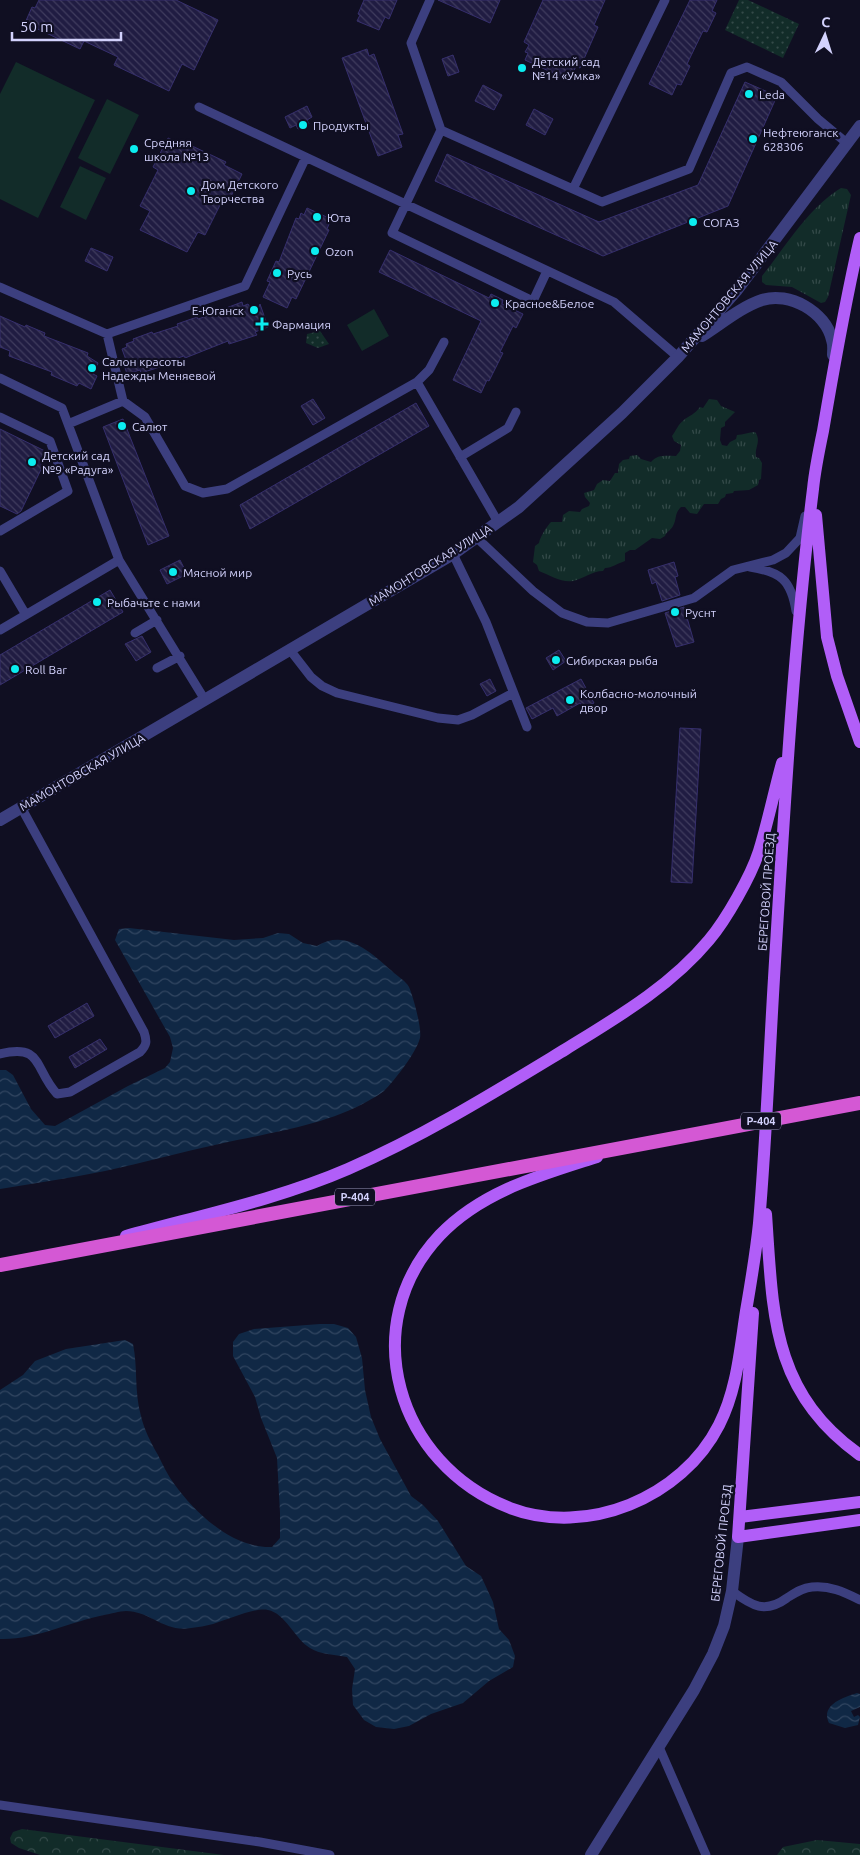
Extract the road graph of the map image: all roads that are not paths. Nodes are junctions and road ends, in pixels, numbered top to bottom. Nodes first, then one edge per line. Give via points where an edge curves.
1 (430, 0) edge
2 (665, 0) edge
3 (199, 107) dead end
4 (860, 126) edge
5 (441, 130) junction
6 (848, 144) junction
7 (306, 157) junction
8 (573, 189) junction
9 (406, 204) junction
10 (860, 238) edge
11 (547, 270) junction
12 (0, 287) edge
13 (107, 334) junction
14 (444, 342) dead end
15 (690, 344) junction
16 (678, 357) junction
17 (833, 364) junction
18 (0, 378) edge
19 (417, 382) junction
20 (123, 401) junction
21 (516, 412) dead end
22 (0, 417) edge
23 (68, 424) junction
24 (460, 457) junction
25 (813, 483) junction
26 (498, 522) junction
27 (0, 531) edge
28 (477, 538) junction
29 (453, 554) junction
30 (119, 560) junction
31 (745, 566) junction
32 (0, 571) edge
33 (26, 615) junction
34 (157, 620) junction
35 (798, 623) junction
36 (0, 630) edge
37 (135, 633) dead end
38 (290, 650) junction
39 (180, 656) junction
40 (157, 668) dead end
41 (513, 693) junction
42 (205, 700) junction
43 (527, 727) dead end
44 (789, 734) junction
45 (860, 742) edge
46 (22, 807) junction
47 (0, 820) edge
48 (0, 1054) edge
49 (860, 1103) edge
50 (637, 1144) junction
51 (763, 1164) junction
52 (759, 1228) junction
53 (73, 1250) junction
54 (5, 1263) edge
55 (860, 1454) edge
56 (860, 1502) edge
57 (740, 1517) junction
58 (860, 1520) edge
59 (738, 1537) junction
60 (732, 1591) junction
61 (860, 1600) edge
62 (659, 1746) junction
63 (0, 1805) edge
64 (330, 1855) edge
65 (591, 1855) edge
66 (706, 1855) edge

1 - 5 lane via 411,43
2 - 8 lane
3 - 7 lane
4 - 6 street, МАМОНТОВСКАЯ УЛИЦА
5 - 8 lane
5 - 9 lane
6 - 8 lane via 781,82 747,67 731,73 690,168 602,202
6 - 15 street, МАМОНТОВСКАЯ УЛИЦА via 737,290
7 - 9 lane
7 - 13 lane via 245,286
9 - 11 lane
9 - 11 lane via 392,233 536,303
10 - 17 main road
11 - 16 lane via 614,302
12 - 13 lane
13 - 20 lane
14 - 19 lane via 429,370
15 - 16 street, МАМОНТОВСКАЯ УЛИЦА
15 - 17 street via 747,308 762,300 778,297 802,304 827,326 833,340
16 - 26 street, МАМОНТОВСКАЯ УЛИЦА via 568,464
17 - 25 main road
18 - 23 lane via 62,408
19 - 20 lane via 226,489 203,493 185,486 145,417
19 - 24 lane
20 - 23 lane
21 - 24 lane via 508,428
22 - 27 lane via 50,441 68,491
23 - 30 lane
24 - 26 lane
25 - 31 lane via 800,538 786,553 773,560
25 - 35 main road, БЕРЕГОВОЙ ПРОЕЗД
25 - 45 main road via 827,637
26 - 28 street, МАМОНТОВСКАЯ УЛИЦА
28 - 29 street, МАМОНТОВСКАЯ УЛИЦА
28 - 31 lane via 533,591 562,613 587,622 608,623 694,598 723,576
29 - 38 street, МАМОНТОВСКАЯ УЛИЦА
29 - 41 lane via 486,622
30 - 33 lane
30 - 34 lane
31 - 35 lane via 776,573 786,581 793,594
32 - 33 lane
33 - 36 lane
34 - 37 lane
34 - 39 lane
35 - 44 main road, БЕРЕГОВОЙ ПРОЕЗД
38 - 41 lane via 311,677 337,693 438,718 458,720 472,716
38 - 42 street, МАМОНТОВСКАЯ УЛИЦА
39 - 40 lane
39 - 42 lane
41 - 43 lane
42 - 46 street, МАМОНТОВСКАЯ УЛИЦА
44 - 51 main road, БЕРЕГОВОЙ ПРОЕЗД
44 - 53 main road via 758,853 735,902 709,940 672,977 627,1011 423,1134 347,1170 269,1197
46 - 47 street, МАМОНТОВСКАЯ УЛИЦА
46 - 48 lane via 147,1040 140,1052 63,1094 57,1094 26,1051
49 - 50 highway, Р-404
50 - 52 main road via 532,1178 494,1194 441,1234 421,1259 405,1288 398,1313 396,1339 397,1375 403,1400 420,1434 440,1461 465,1482 513,1509 542,1516 570,1517 626,1506 646,1498 683,1472 708,1443 730,1400
50 - 53 highway, Р-404
51 - 52 main road
51 - 55 main road via 772,1299 782,1350 800,1392 817,1416
52 - 57 main road, БЕРЕГОВОЙ ПРОЕЗД
53 - 54 highway, Р-404
56 - 57 main road
57 - 59 main road, БЕРЕГОВОЙ ПРОЕЗД
58 - 59 main road
59 - 60 street, БЕРЕГОВОЙ ПРОЕЗД
60 - 61 lane via 758,1607 772,1607 810,1587 828,1587
60 - 62 street, БЕРЕГОВОЙ ПРОЕЗД via 713,1654
62 - 65 street, БЕРЕГОВОЙ ПРОЕЗД
62 - 66 lane
63 - 64 lane

